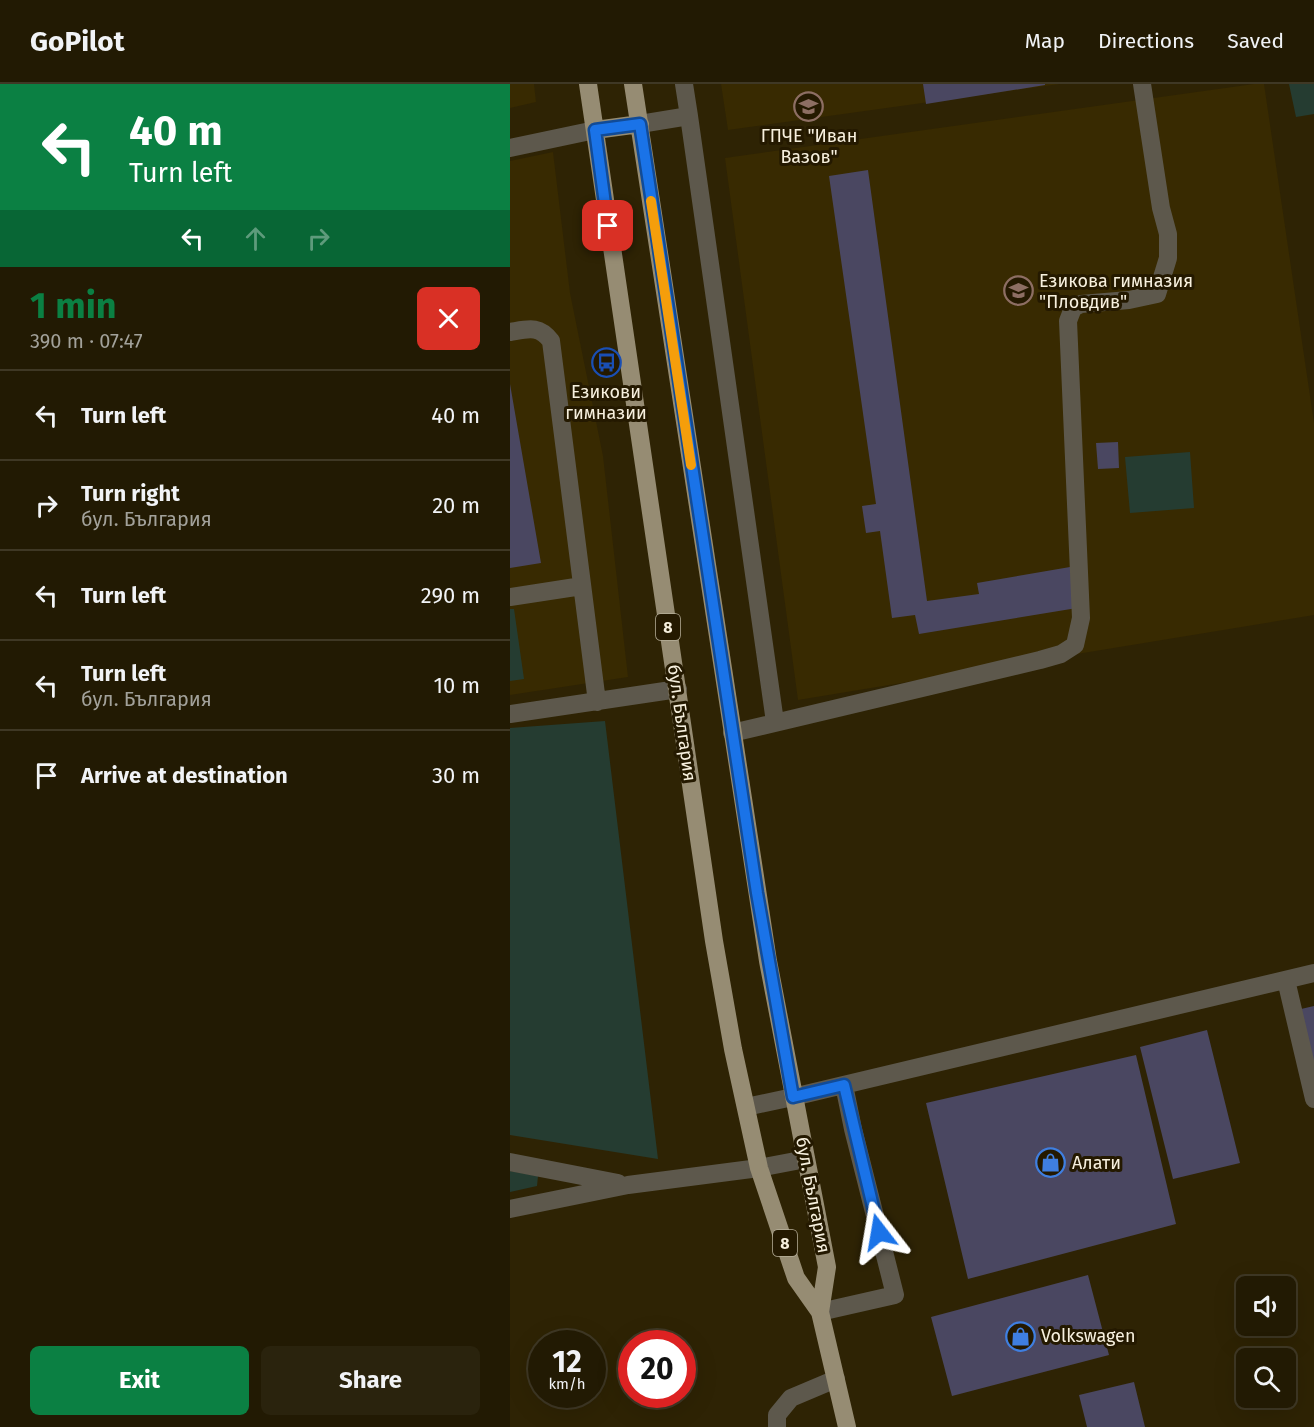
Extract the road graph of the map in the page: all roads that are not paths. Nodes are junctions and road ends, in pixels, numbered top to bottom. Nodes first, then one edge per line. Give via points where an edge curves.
1 (588, 84) edge
2 (633, 84) edge
3 (684, 84) edge
4 (1142, 84) edge
5 (689, 116) junction
6 (640, 124) junction
7 (595, 130) junction
8 (510, 148) edge
9 (510, 332) edge
10 (582, 586) junction
11 (510, 597) edge
12 (678, 689) junction
13 (597, 702) junction
14 (510, 714) edge
15 (775, 722) junction
16 (732, 733) junction
17 (1314, 973) edge
18 (1286, 980) junction
19 (844, 1085) junction
20 (793, 1097) junction
21 (1314, 1098) edge
22 (746, 1107) junction
23 (806, 1159) junction
24 (510, 1162) edge
25 (759, 1168) junction
26 (628, 1185) junction
27 (510, 1209) edge
28 (820, 1312) junction
29 (836, 1379) junction
30 (777, 1427) edge
31 (847, 1427) edge

1 - 7 main road, бул. България / 8
2 - 6 main road, бул. България / 8
3 - 5 street
4 - 15 street via 1168,234 1168,258 1157,294 1081,304 1070,314 1068,342 1081,618 1075,645 1040,660
5 - 6 street
5 - 15 street
6 - 7 main road
6 - 16 main road, бул. България / 8
7 - 8 street
7 - 12 main road, бул. България / 8
9 - 10 street via 531,328 544,331 551,341
10 - 11 street
10 - 13 street
12 - 13 street
12 - 22 main road, бул. България / 8 via 714,941
13 - 14 street
15 - 16 street
16 - 20 main road, бул. България / 8
17 - 18 street
18 - 19 street
18 - 21 street
19 - 20 street
19 - 28 street via 895,1295
20 - 22 street
20 - 23 main road, бул. България / 8
22 - 25 main road, бул. България / 8
23 - 25 street
23 - 28 main road, бул. България / 8 via 827,1267
24 - 26 street
25 - 26 street
25 - 28 main road, бул. България / 8 via 796,1278
26 - 27 street
28 - 29 main road, бул. България / 8
29 - 30 street via 791,1398 777,1415
29 - 31 main road, бул. България / 8

